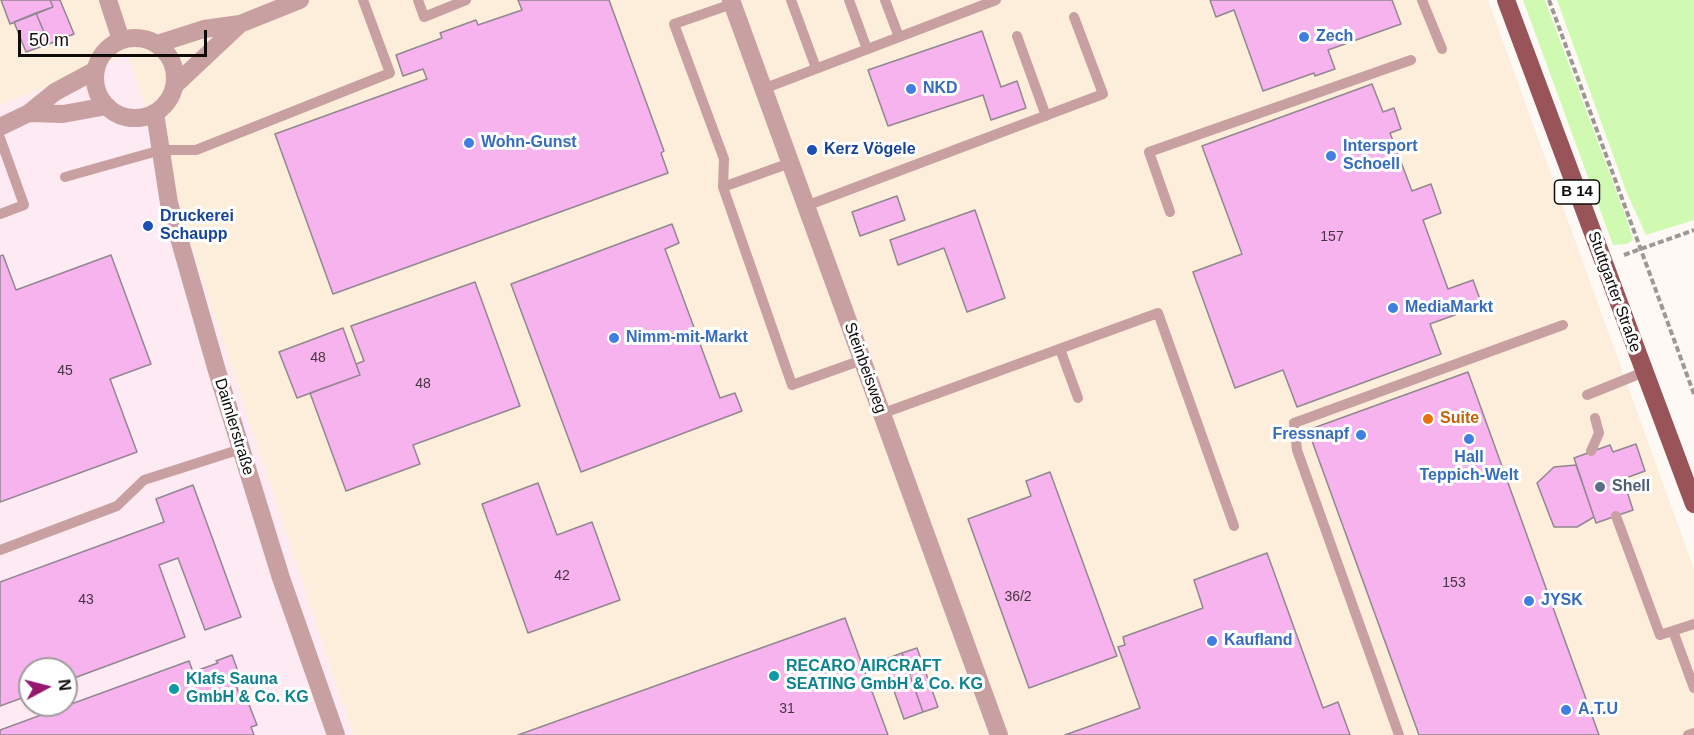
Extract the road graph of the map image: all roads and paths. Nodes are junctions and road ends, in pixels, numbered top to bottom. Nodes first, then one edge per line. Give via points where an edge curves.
1 (108, 0) edge
2 (300, 0) edge
3 (363, 0) edge
4 (418, 0) edge
5 (466, 0) edge
6 (790, 0) edge
7 (849, 0) edge
8 (885, 0) edge
9 (996, 0) edge
10 (1422, 0) edge
11 (1549, 0) edge
12 (731, 2) edge
13 (1508, 6) edge
14 (1074, 17) dead end
15 (240, 24) junction
16 (1017, 36) dead end
17 (899, 37) junction
18 (121, 40) junction
19 (157, 44) junction
20 (867, 49) junction
21 (1442, 49) dead end
22 (1411, 60) dead end
23 (816, 68) junction
24 (96, 69) junction
25 (174, 85) junction
26 (763, 88) junction
27 (107, 106) junction
28 (155, 112) junction
29 (29, 114) junction
30 (1046, 116) junction
31 (0, 127) edge
32 (0, 138) edge
33 (160, 150) junction
34 (790, 163) junction
35 (65, 177) dead end
36 (723, 187) junction
37 (806, 206) junction
38 (1170, 212) dead end
39 (0, 214) edge
40 (1694, 230) edge
41 (1641, 248) junction
42 (1563, 325) dead end
43 (1060, 349) junction
44 (862, 360) junction
45 (1644, 372) junction
46 (1694, 393) edge
47 (1587, 395) dead end
48 (1078, 398) dead end
49 (881, 414) junction
50 (1595, 418) dead end
51 (241, 449) junction
52 (1591, 452) dead end
53 (1694, 504) edge
54 (1616, 516) dead end
55 (1234, 526) dead end
56 (0, 550) edge
57 (1694, 624) edge
58 (1672, 631) junction
59 (1694, 688) edge
60 (1694, 733) edge
61 (336, 735) edge
62 (999, 735) edge
63 (1399, 735) edge
64 (1688, 735) edge

1 - 18 street
2 - 15 street
3 - 33 lane via 390,73 196,150
4 - 5 lane via 424,17
6 - 23 lane
7 - 20 lane
8 - 17 lane
9 - 17 lane
10 - 21 lane
11 - 41 path
12 - 26 street, Steinbeisweg
12 - 36 lane via 674,24 724,159
13 - 45 main road, Stuttgarter Straße / B 14
14 - 30 lane via 1103,94
15 - 19 street via 204,29
15 - 25 street
16 - 30 lane
17 - 20 lane
18 - 19 street via 146,39
18 - 24 street via 109,47
19 - 25 street via 172,63
20 - 23 lane
22 - 38 lane via 1149,152
23 - 26 lane
24 - 27 street via 96,83
24 - 29 street via 55,92
25 - 28 street via 164,106
26 - 34 street, Steinbeisweg
27 - 28 street via 130,117
27 - 29 street via 63,114
28 - 33 street, Daimlerstraße
29 - 31 street
30 - 37 lane
32 - 39 lane via 24,205
33 - 35 lane
33 - 51 street, Daimlerstraße via 169,203
34 - 36 lane
34 - 37 street, Steinbeisweg
36 - 44 lane via 792,385
37 - 44 street, Steinbeisweg
40 - 41 path
41 - 46 path
42 - 63 lane via 1294,423 1297,450
43 - 48 lane
43 - 49 lane
43 - 55 lane via 1158,313
44 - 49 street, Steinbeisweg
45 - 47 lane
45 - 53 main road, Stuttgarter Straße / B 14
49 - 62 street, Steinbeisweg
50 - 52 lane via 1599,432
51 - 56 lane via 144,480 117,506
51 - 61 street, Daimlerstraße via 280,578
54 - 58 lane via 1660,636
57 - 58 lane
58 - 59 lane
60 - 64 lane

